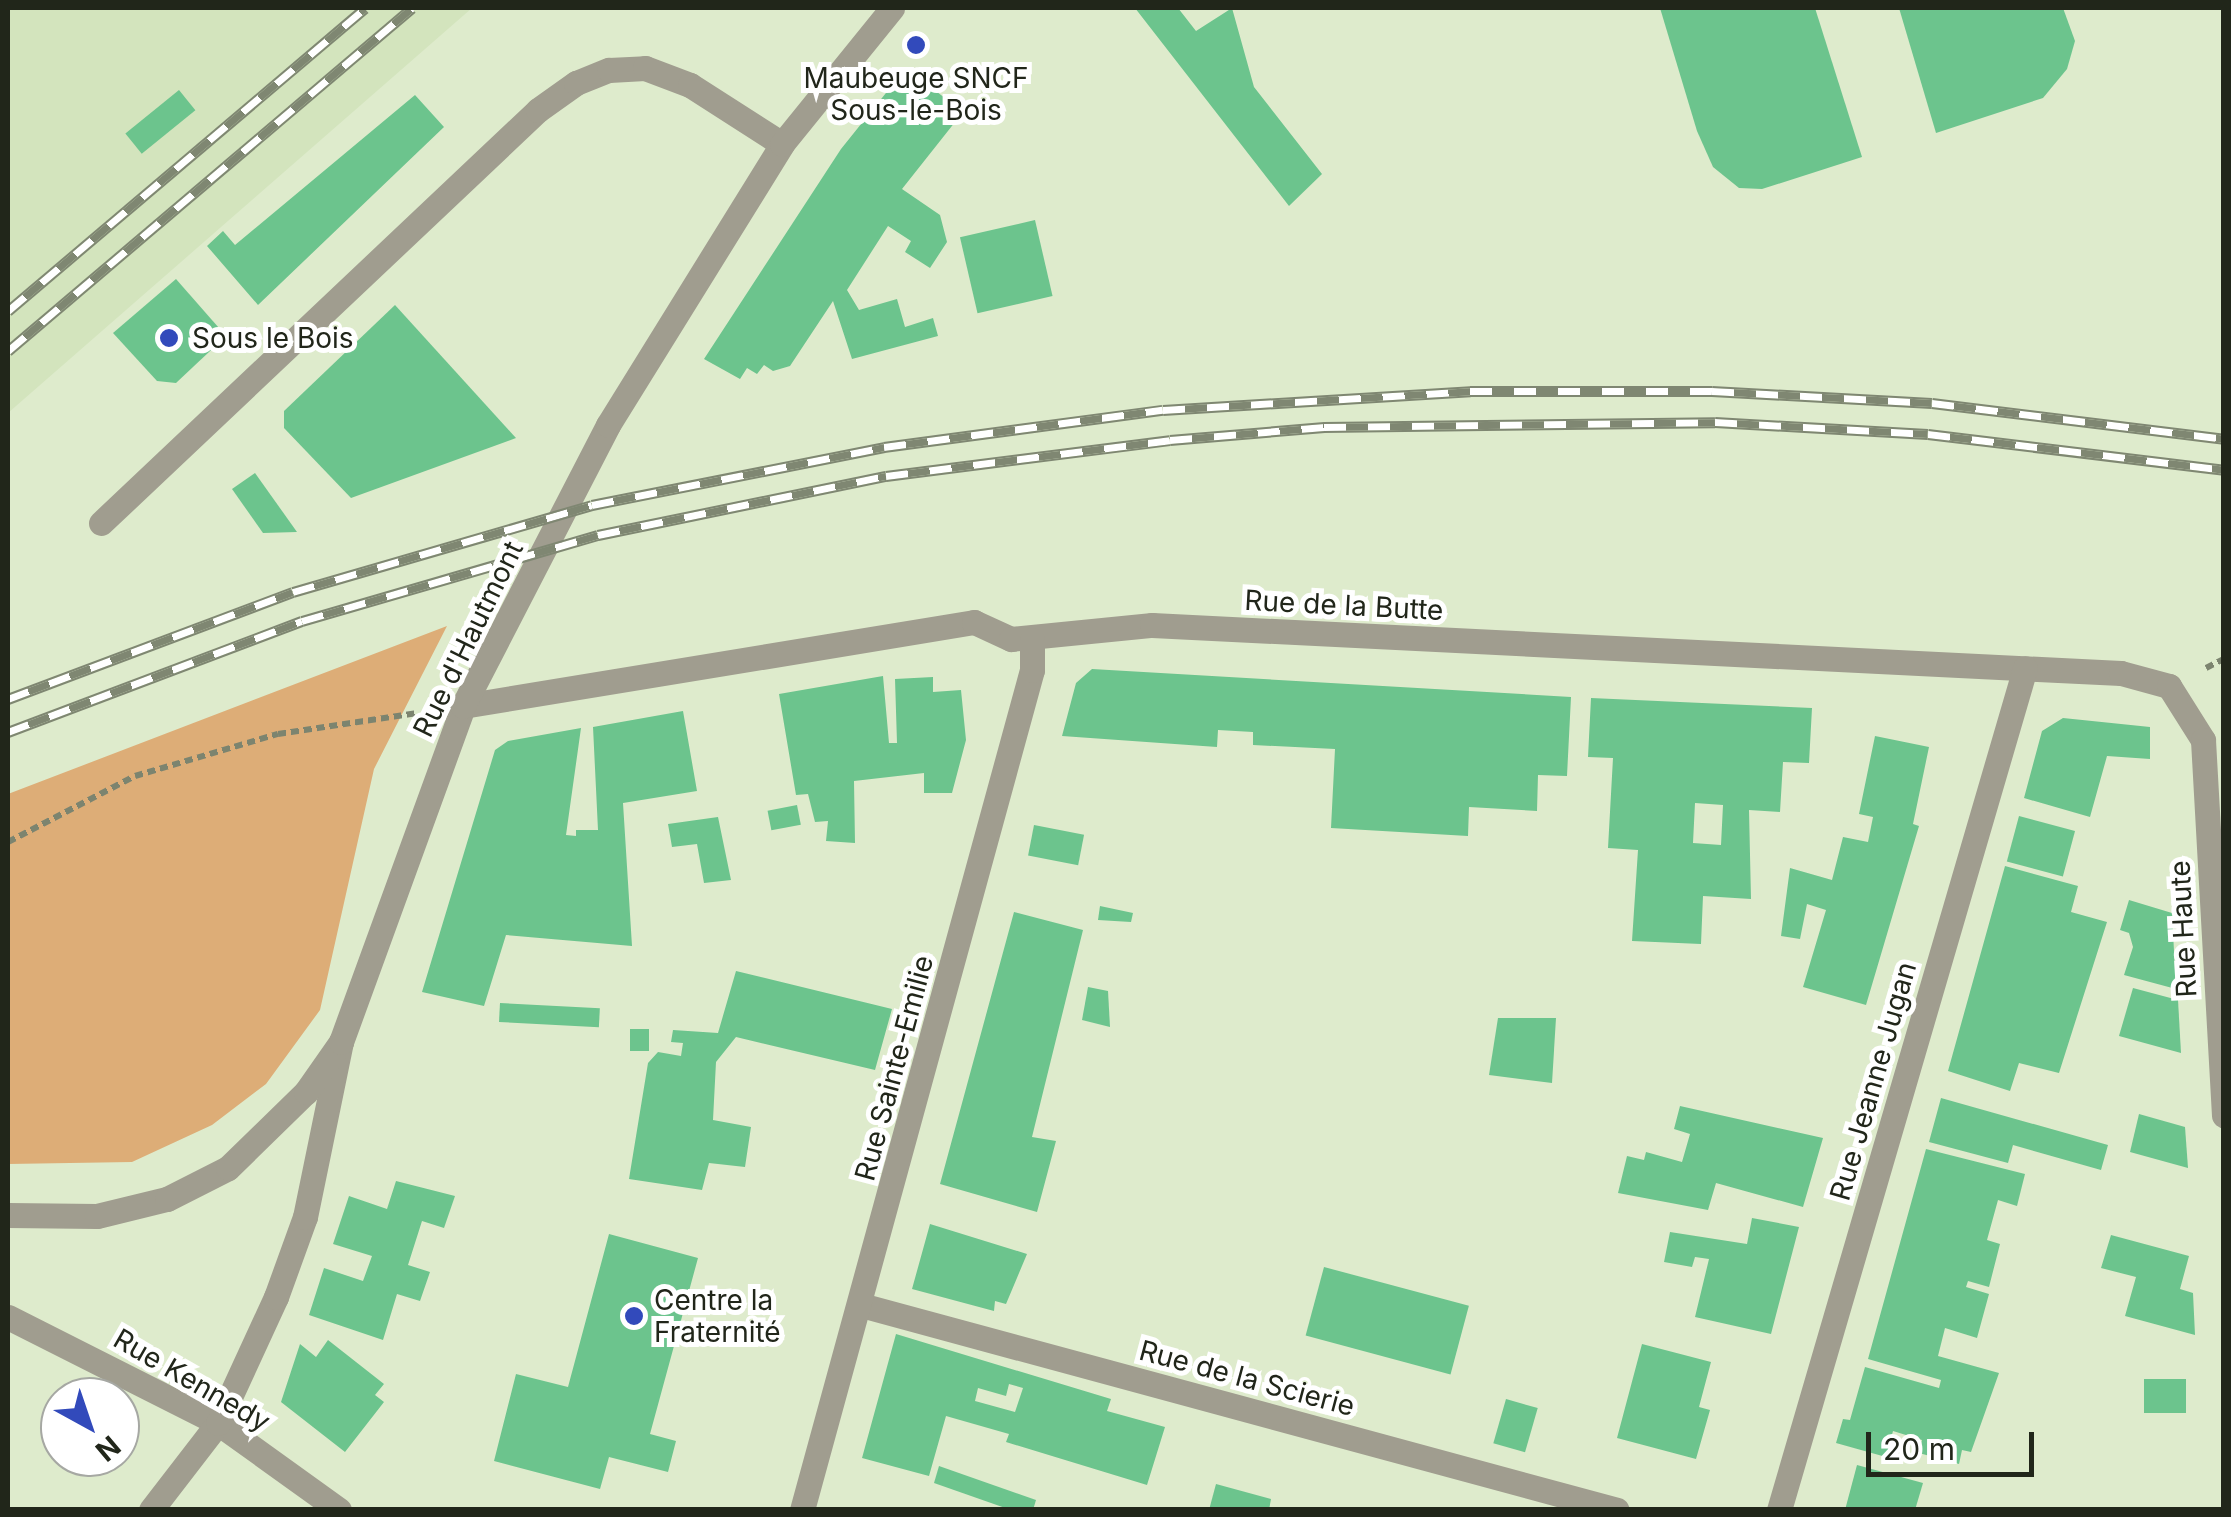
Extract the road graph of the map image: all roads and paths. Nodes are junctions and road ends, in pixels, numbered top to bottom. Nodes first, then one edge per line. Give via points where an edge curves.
1 (892, 8) edge
2 (782, 144) junction
3 (101, 523) dead end
4 (1032, 640) junction
5 (2025, 668) junction
6 (463, 706) junction
7 (2203, 740) joint
8 (8, 842) edge
9 (341, 1042) junction
10 (2224, 1115) edge
11 (8, 1215) edge
12 (861, 1305) junction
13 (8, 1317) edge
14 (218, 1423) junction
15 (152, 1510) edge
16 (338, 1510) edge
17 (802, 1510) edge
18 (1617, 1510) edge
19 (1779, 1510) edge

1 - 2 street, Rue d'Hautmont
2 - 3 street via 690,85 645,68 609,70 576,83 538,110
2 - 6 street, Rue d'Hautmont via 608,426
4 - 5 street, Rue de la Butte via 1105,625 1152,626
4 - 6 street via 1011,640 986,623 948,624
4 - 12 street, Rue Sainte-Emilie via 1032,670
5 - 7 street, Rue de la Butte via 2121,674 2169,686
5 - 19 street, Rue Jeanne Jugan
6 - 8 path via 278,734 134,776
6 - 9 street, Rue d'Hautmont
7 - 10 street, Rue Haute
9 - 11 street, Rue d'Hautmont via 266,1134 212,1176 167,1199 97,1216
9 - 14 street via 305,1217
12 - 17 street, Rue Sainte-Emilie
12 - 18 street, Rue de la Scierie
13 - 14 street, Rue Kennedy
14 - 15 street
14 - 16 street, Rue Kennedy

